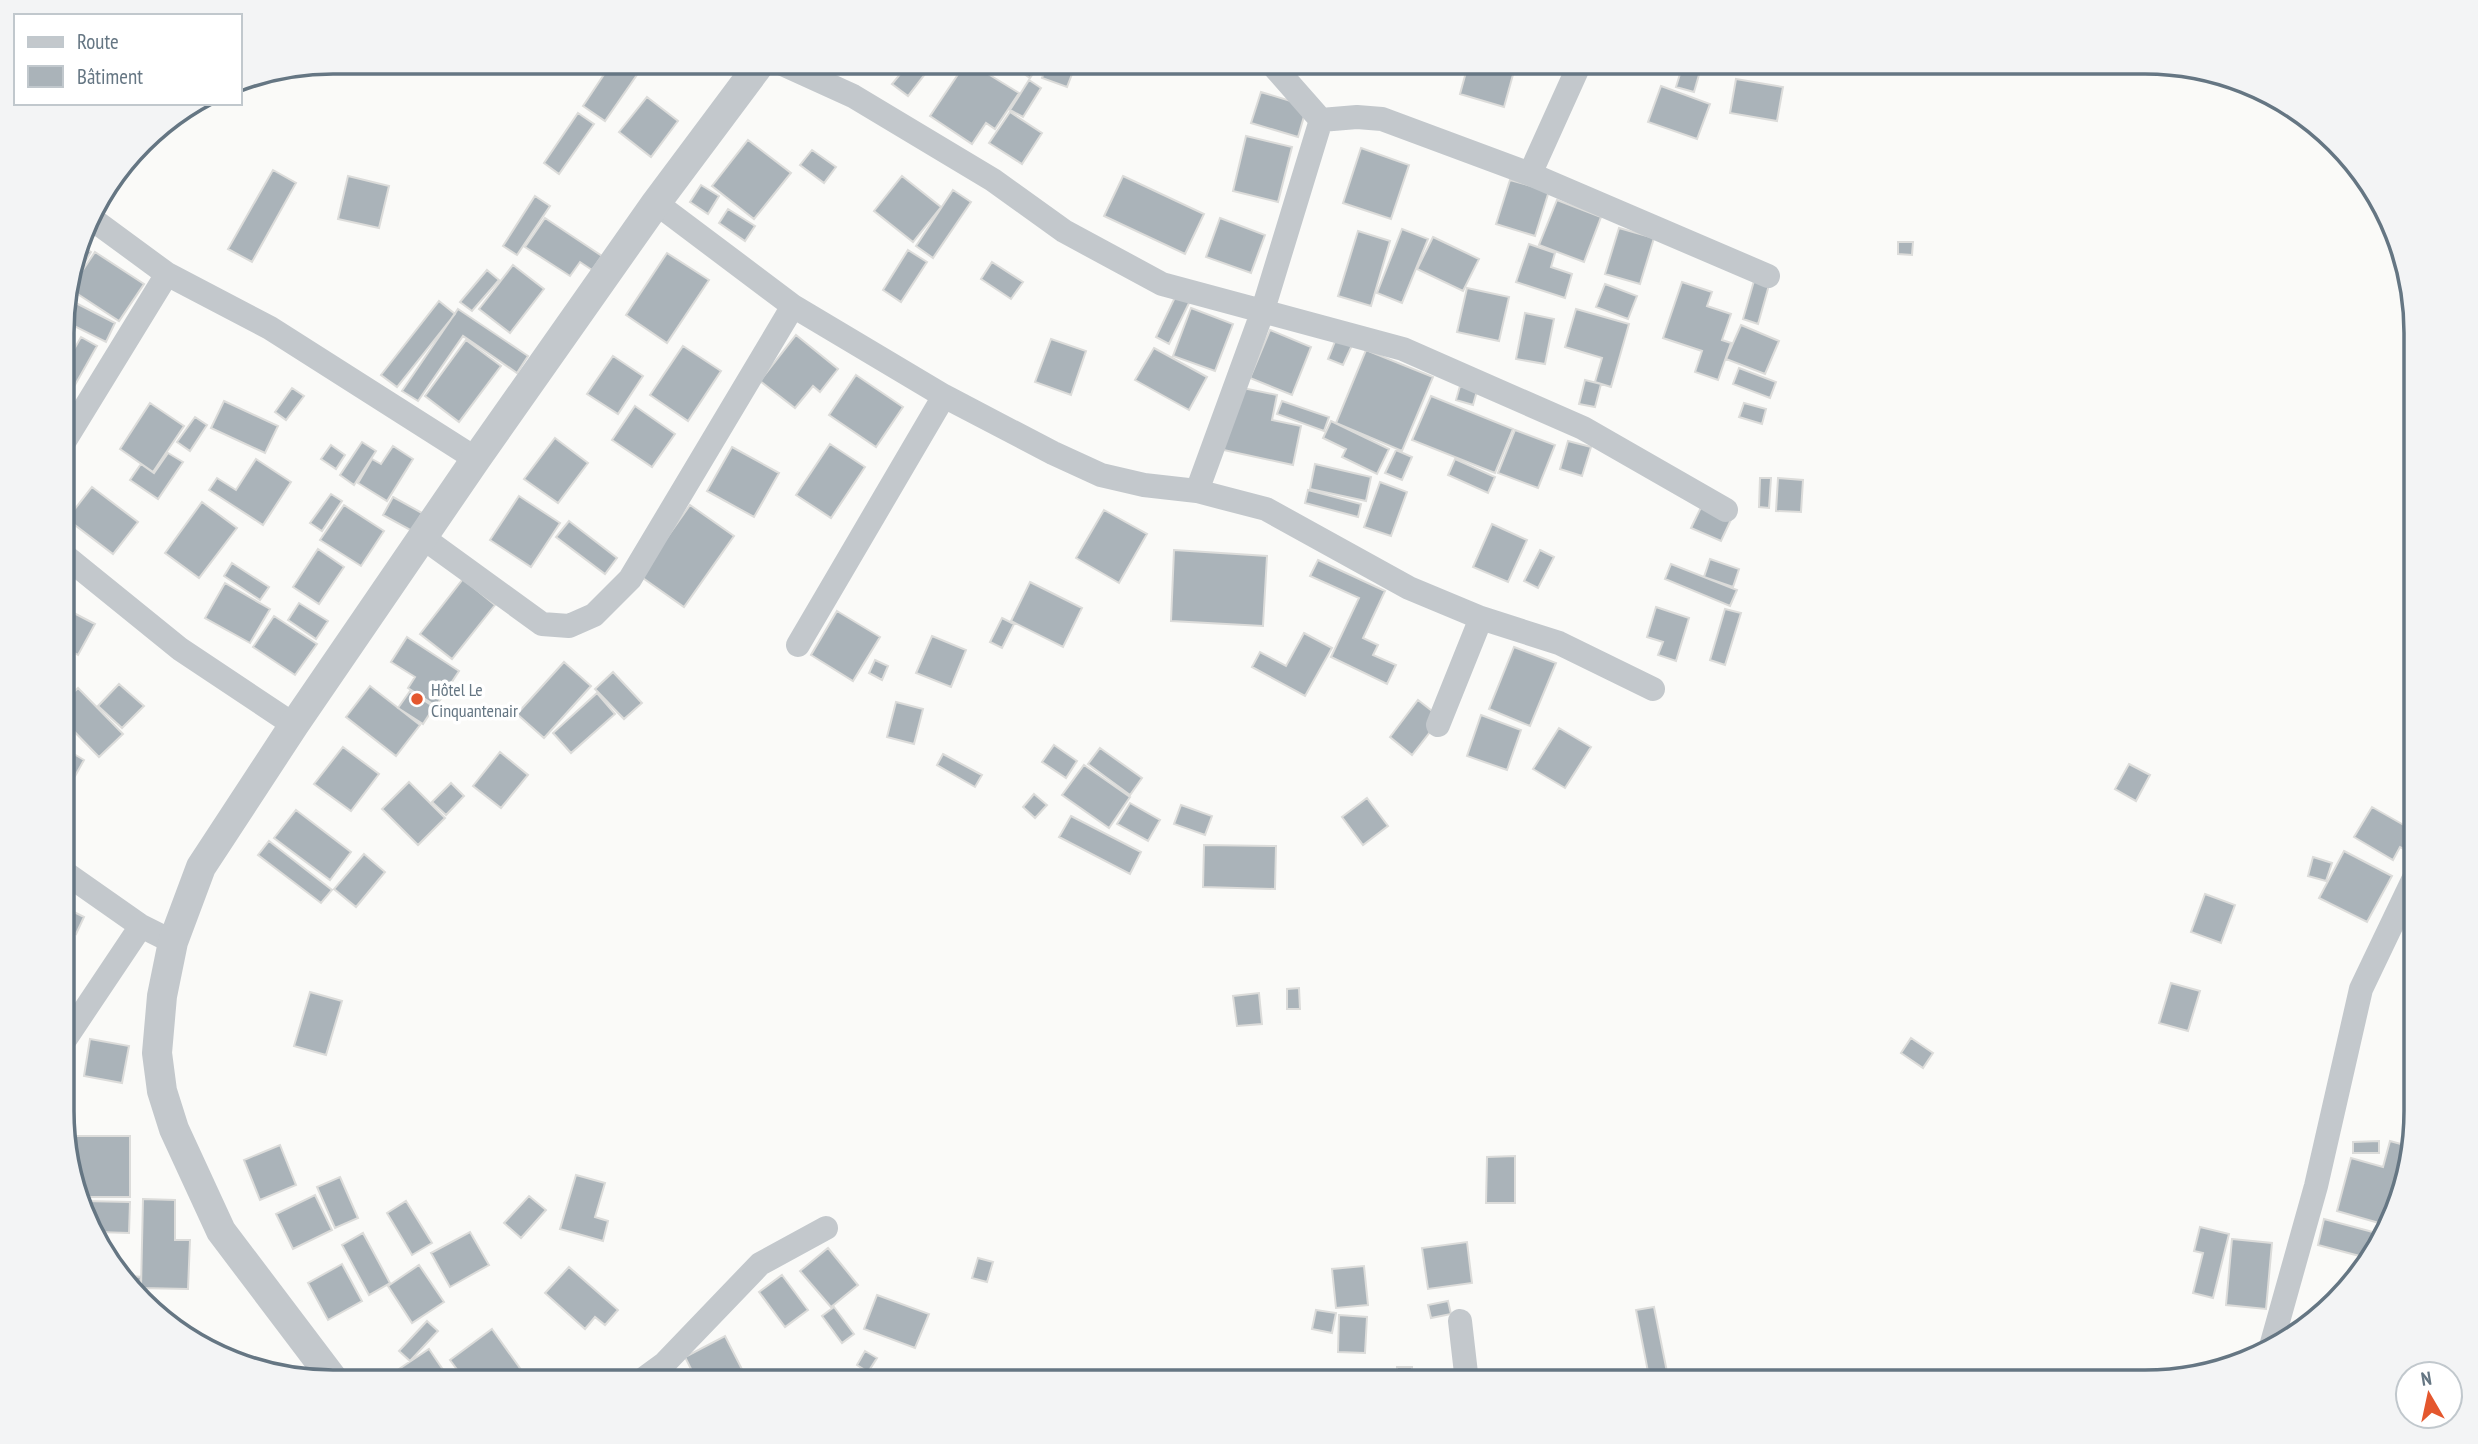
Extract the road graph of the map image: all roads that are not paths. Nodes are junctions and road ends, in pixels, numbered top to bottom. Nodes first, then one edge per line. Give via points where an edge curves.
1 (752, 74) edge
2 (805, 74) edge
3 (1281, 74) edge
4 (1575, 74) edge
5 (1321, 120) junction
6 (1530, 174) junction
7 (656, 203) junction
8 (98, 223) edge
9 (166, 274) junction
10 (1768, 276) dead end
11 (793, 306) junction
12 (1262, 313) junction
13 (944, 396) junction
14 (74, 426) edge
15 (475, 459) junction
16 (1197, 491) junction
17 (1726, 510) dead end
18 (422, 537) junction
19 (74, 563) edge
20 (1481, 618) junction
21 (798, 645) dead end
22 (1653, 689) dead end
23 (294, 725) junction
24 (1438, 725) dead end
25 (74, 879) edge
26 (2404, 901) edge
27 (141, 926) junction
28 (173, 942) junction
29 (74, 1026) edge
30 (826, 1228) dead end
31 (1460, 1321) dead end
32 (2274, 1337) edge
33 (326, 1370) edge
34 (656, 1370) edge
35 (1465, 1370) edge

1 - 7 street
2 - 12 street via 853,96 993,180 1064,231 1162,284
3 - 5 street
4 - 6 street
5 - 6 street via 1382,119
5 - 12 street
6 - 10 street
7 - 11 street
7 - 15 street
8 - 9 street
9 - 14 street
9 - 15 street via 270,328
11 - 13 street
11 - 18 street via 630,579 594,615 569,626 542,624
12 - 16 street
12 - 17 street via 1403,349 1583,428
13 - 16 street via 1101,475
13 - 21 street
15 - 18 street
16 - 20 street via 1266,509 1409,588
18 - 23 street
19 - 23 street via 180,649
20 - 22 street via 1559,643
20 - 24 street
23 - 28 street via 201,867
25 - 27 street
26 - 32 street via 2361,989 2316,1186
27 - 28 street
27 - 29 street
28 - 33 street via 157,1052 162,1091 174,1129 221,1231
30 - 34 street via 760,1264
31 - 35 street

